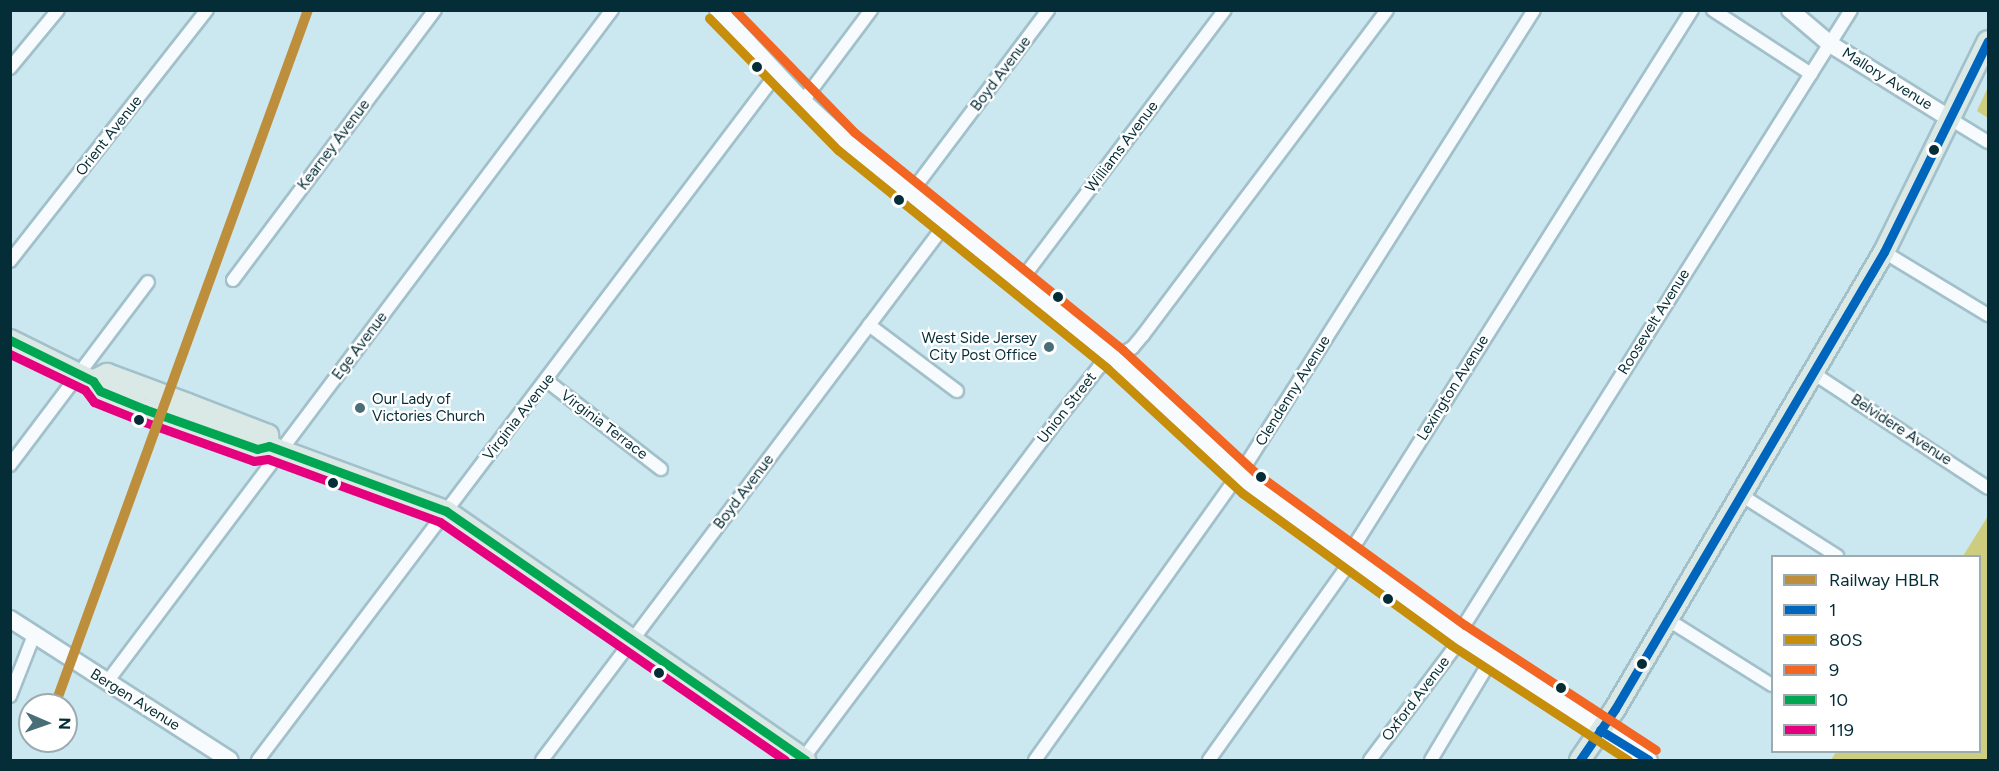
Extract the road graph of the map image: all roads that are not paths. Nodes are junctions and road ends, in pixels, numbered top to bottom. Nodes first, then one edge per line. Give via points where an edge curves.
1 (58, 10) edge
2 (207, 10) edge
3 (435, 10) edge
4 (612, 10) edge
5 (718, 10) edge
6 (871, 10) edge
7 (1048, 10) edge
8 (1225, 10) edge
9 (1387, 10) edge
10 (1534, 10) edge
11 (1692, 10) edge
12 (1713, 10) edge
13 (1790, 10) edge
14 (1851, 10) edge
15 (1989, 41) edge
16 (1830, 44) junction
17 (10, 68) edge
18 (777, 73) junction
19 (1810, 74) junction
20 (803, 101) junction
21 (1952, 120) junction
22 (1989, 142) edge
23 (910, 194) junction
24 (946, 223) junction
25 (1884, 252) junction
26 (10, 261) edge
27 (232, 280) dead end
28 (148, 282) dead end
29 (1019, 283) junction
30 (1989, 315) edge
31 (869, 325) junction
32 (10, 340) edge
33 (1115, 359) junction
34 (1813, 373) junction
35 (86, 378) junction
36 (547, 381) junction
37 (957, 391) dead end
38 (275, 448) junction
39 (10, 465) edge
40 (661, 469) dead end
41 (1239, 474) junction
42 (1989, 488) edge
43 (1741, 495) junction
44 (446, 511) junction
45 (1349, 554) junction
46 (1835, 555) edge
47 (10, 619) edge
48 (1667, 619) junction
49 (1458, 634) junction
50 (34, 635) junction
51 (632, 642) junction
52 (1492, 658) junction
53 (107, 682) junction
54 (1771, 684) edge
55 (10, 696) edge
56 (1600, 730) junction
57 (230, 760) edge
58 (258, 760) edge
59 (542, 760) edge
60 (803, 760) edge
61 (1035, 760) edge
62 (1209, 760) edge
63 (1370, 760) edge
64 (1431, 760) edge
65 (1580, 760) edge
66 (1649, 760) edge

1 - 17 street
2 - 26 street, Orient Avenue
3 - 27 street, Kearney Avenue
4 - 38 street, Ege Avenue
5 - 18 main road
6 - 20 street
7 - 23 street, Boyd Avenue
8 - 29 street, Williams Avenue
9 - 33 street, Union Street via 1143,335
10 - 41 street, Clendenny Avenue
11 - 45 street, Lexington Avenue
12 - 19 street
13 - 16 main road, Mallory Avenue
14 - 16 street, Roosevelt Avenue
15 - 21 main road
16 - 19 street, Roosevelt Avenue
16 - 21 main road, Mallory Avenue
18 - 20 main road
18 - 36 street, Virginia Avenue
19 - 49 street, Roosevelt Avenue
20 - 23 main road
21 - 22 street, Mallory Avenue
21 - 25 main road
23 - 24 main road
24 - 29 main road
24 - 31 street, Boyd Avenue
25 - 30 street
25 - 34 main road
28 - 35 street
29 - 33 main road
31 - 37 street
31 - 51 street, Boyd Avenue
32 - 35 main road
33 - 41 main road
33 - 60 street, Union Street via 1099,367 1057,420
34 - 42 street, Belvidere Avenue
34 - 43 main road
35 - 38 main road via 100,391 144,409 257,449
35 - 38 main road via 107,374 268,435
35 - 39 street
36 - 40 street, Virginia Terrace
36 - 44 street, Virginia Avenue
38 - 44 main road
38 - 53 street, Ege Avenue
41 - 45 main road
41 - 61 street, Clendenny Avenue
43 - 46 street
43 - 48 main road
44 - 51 main road
44 - 58 street, Virginia Avenue
45 - 49 main road
45 - 62 street, Lexington Avenue via 1344,571
47 - 50 main road, Bergen Avenue
48 - 54 street
48 - 56 main road
49 - 52 main road
49 - 63 street, Oxford Avenue via 1454,648
50 - 53 main road, Bergen Avenue
50 - 55 street
51 - 59 street, Boyd Avenue
51 - 60 main road
52 - 56 main road
52 - 64 street
53 - 57 main road, Bergen Avenue
56 - 65 main road
56 - 66 main road

